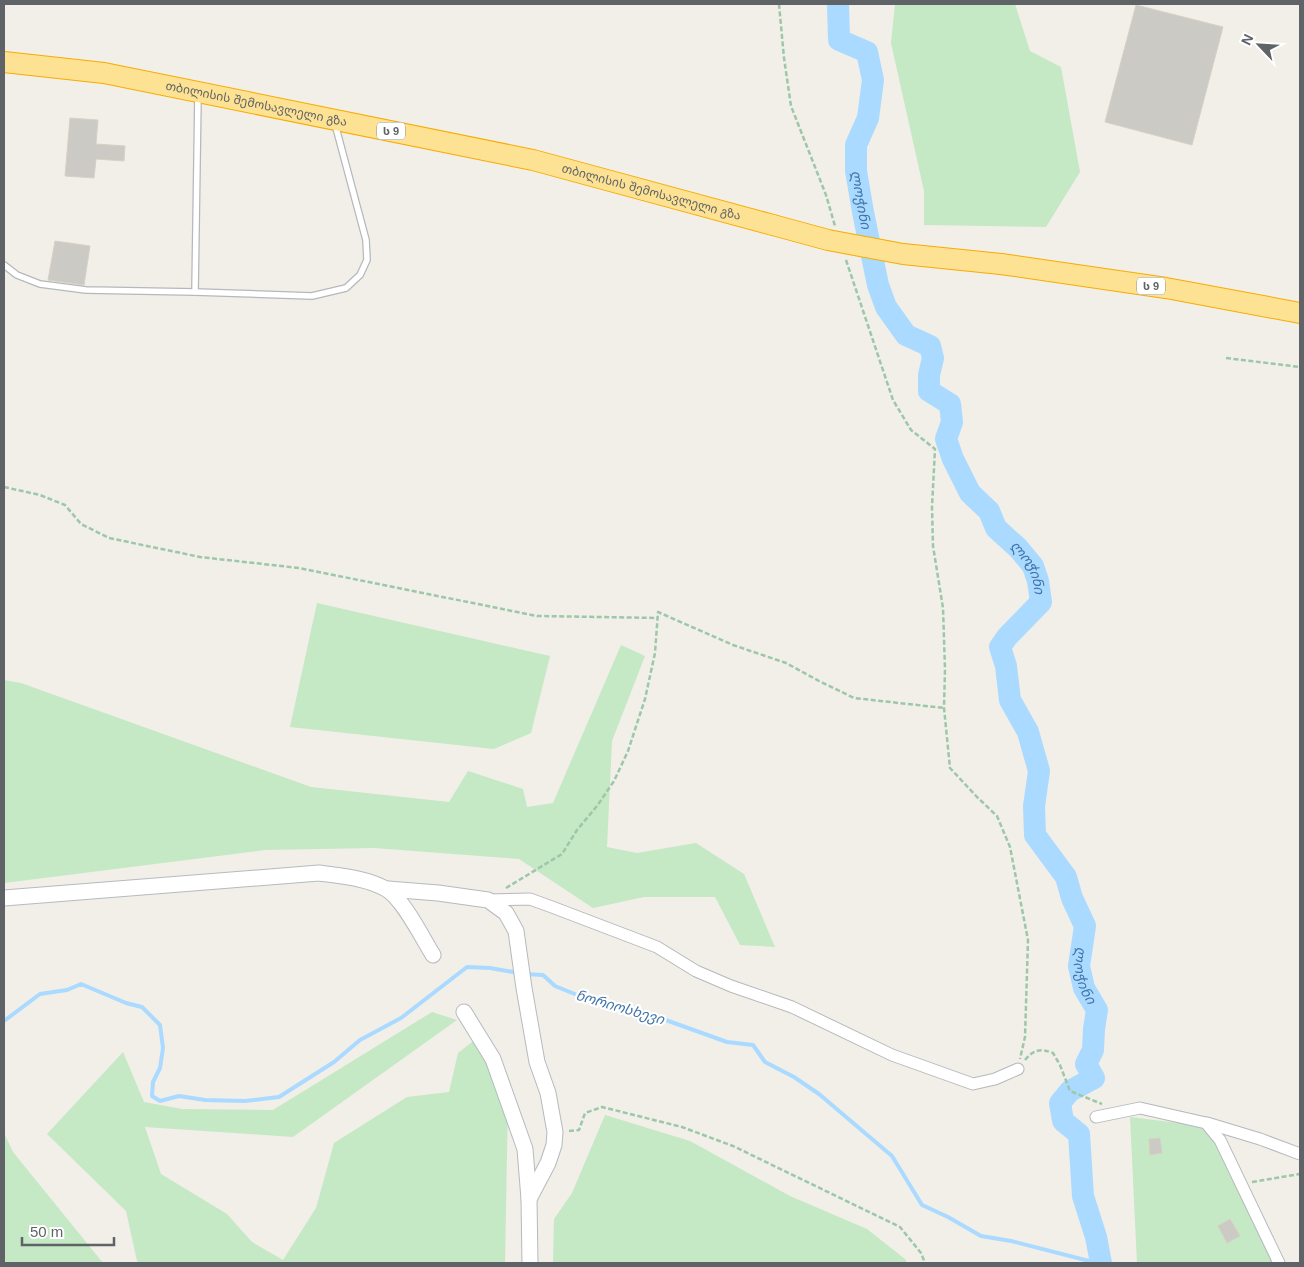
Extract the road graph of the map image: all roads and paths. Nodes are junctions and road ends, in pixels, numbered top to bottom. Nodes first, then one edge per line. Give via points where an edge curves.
1 (779, 4) edge
2 (4, 62) edge
3 (198, 92) junction
4 (334, 120) junction
5 (836, 230) dead end
6 (845, 257) dead end
7 (4, 265) edge
8 (195, 292) junction
9 (1300, 313) edge
10 (1226, 358) dead end
11 (1300, 367) edge
12 (4, 487) edge
13 (658, 618) junction
14 (944, 708) junction
15 (388, 889) junction
16 (4, 898) edge
17 (488, 900) junction
18 (433, 955) dead end
19 (464, 1012) dead end
20 (1018, 1069) junction
21 (1120, 1112) junction
22 (1096, 1117) dead end
23 (1206, 1123) junction
24 (555, 1132) junction
25 (1300, 1154) edge
26 (1300, 1174) edge
27 (1242, 1184) junction
28 (529, 1199) junction
29 (530, 1263) edge
30 (925, 1263) edge
31 (1279, 1263) edge

1 - 5 path via 791,106 826,195
2 - 3 highway, თბილისის შემოსავლელი გზა / ს 9 via 104,73
3 - 4 highway, თბილისის შემოსავლელი გზა / ს 9
3 - 8 lane
4 - 8 lane via 366,240 367,260 360,275 346,288 312,296
4 - 9 highway, თბილისის შემოსავლელი გზა / ს 9, bridge via 533,160 828,240 903,254 1002,264 1166,288
6 - 14 path via 893,400 911,430 935,449 933,546 943,608
7 - 8 lane via 17,275 40,284 86,290
10 - 11 path
12 - 13 path via 40,495 65,505 81,524 109,538 200,557 299,568 537,616
13 - 14 path via 658,612 733,645 786,662 854,698
13 - 17 path via 656,653 645,699 614,781 576,830 562,854
14 - 20 path via 950,768 997,816 1010,847 1028,940 1025,1037
15 - 16 main road via 363,880 319,873
15 - 17 main road
15 - 18 main road via 403,906
17 - 20 street via 530,899 552,907 656,948 696,972 792,1007 892,1055 973,1084
17 - 24 main road via 506,913 516,931 537,1062 548,1093
19 - 28 main road via 493,1059 512,1110 525,1149
20 - 21 path via 1032,1052 1043,1050 1053,1053 1070,1091
21 - 22 street
21 - 23 street via 1140,1108
23 - 25 street
23 - 27 street via 1220,1140
24 - 28 main road via 548,1163
24 - 30 path via 578,1130 585,1113 602,1107 682,1127 733,1146 900,1227
26 - 27 path
27 - 31 street
28 - 29 main road

